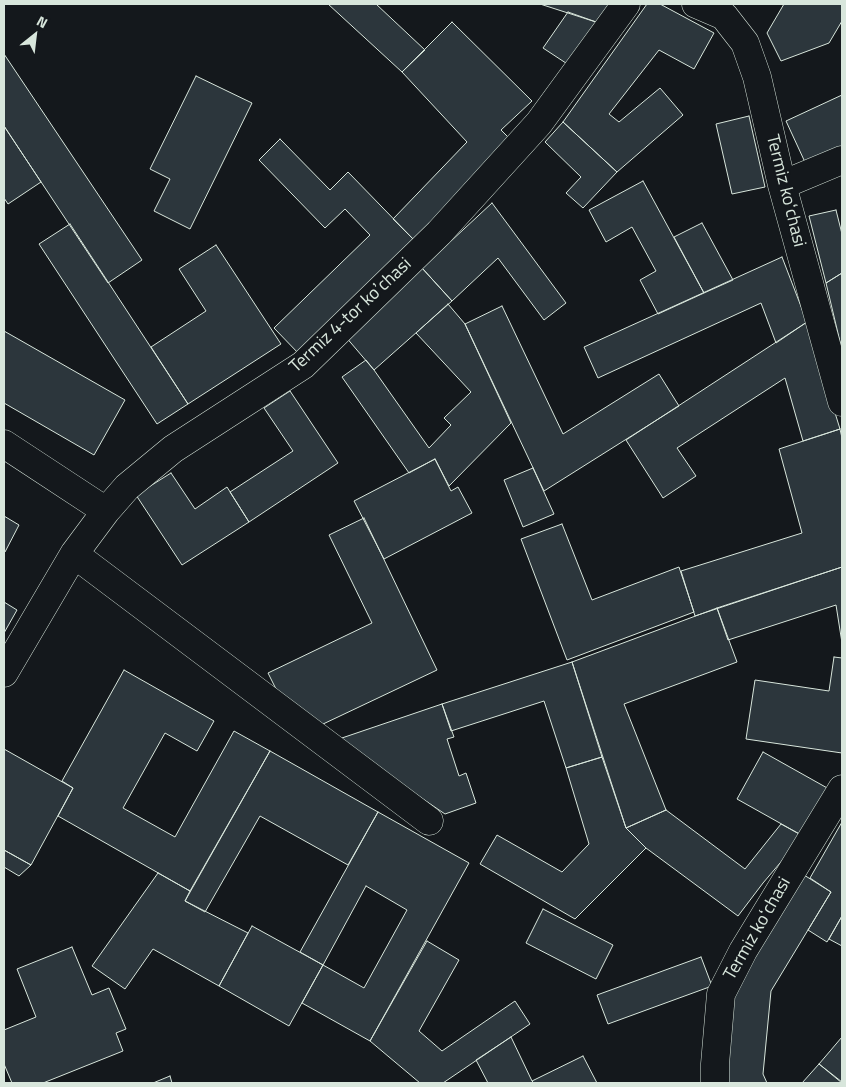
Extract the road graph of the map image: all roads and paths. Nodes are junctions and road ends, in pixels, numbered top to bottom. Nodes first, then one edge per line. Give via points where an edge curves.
1 (626, 4) edge
2 (696, 4) edge
3 (842, 160) edge
4 (782, 184) junction
5 (842, 402) edge
6 (4, 444) edge
7 (106, 510) junction
8 (74, 554) junction
9 (4, 673) edge
10 (842, 789) edge
11 (429, 821) dead end
12 (715, 1083) edge

1 - 7 street, Termiz 4-tor koʼchasi via 539,124 440,233 303,365 173,449 126,486
2 - 4 street, Termiz koʻchasi via 724,16 746,43
3 - 4 street
4 - 5 street, Termiz koʻchasi
6 - 7 street
7 - 8 street, Termiz 4-tor koʼchasi
8 - 9 street, Termiz 4-tor koʼchasi
8 - 11 street
10 - 12 street, Termiz koʻchasi via 743,951 722,994

